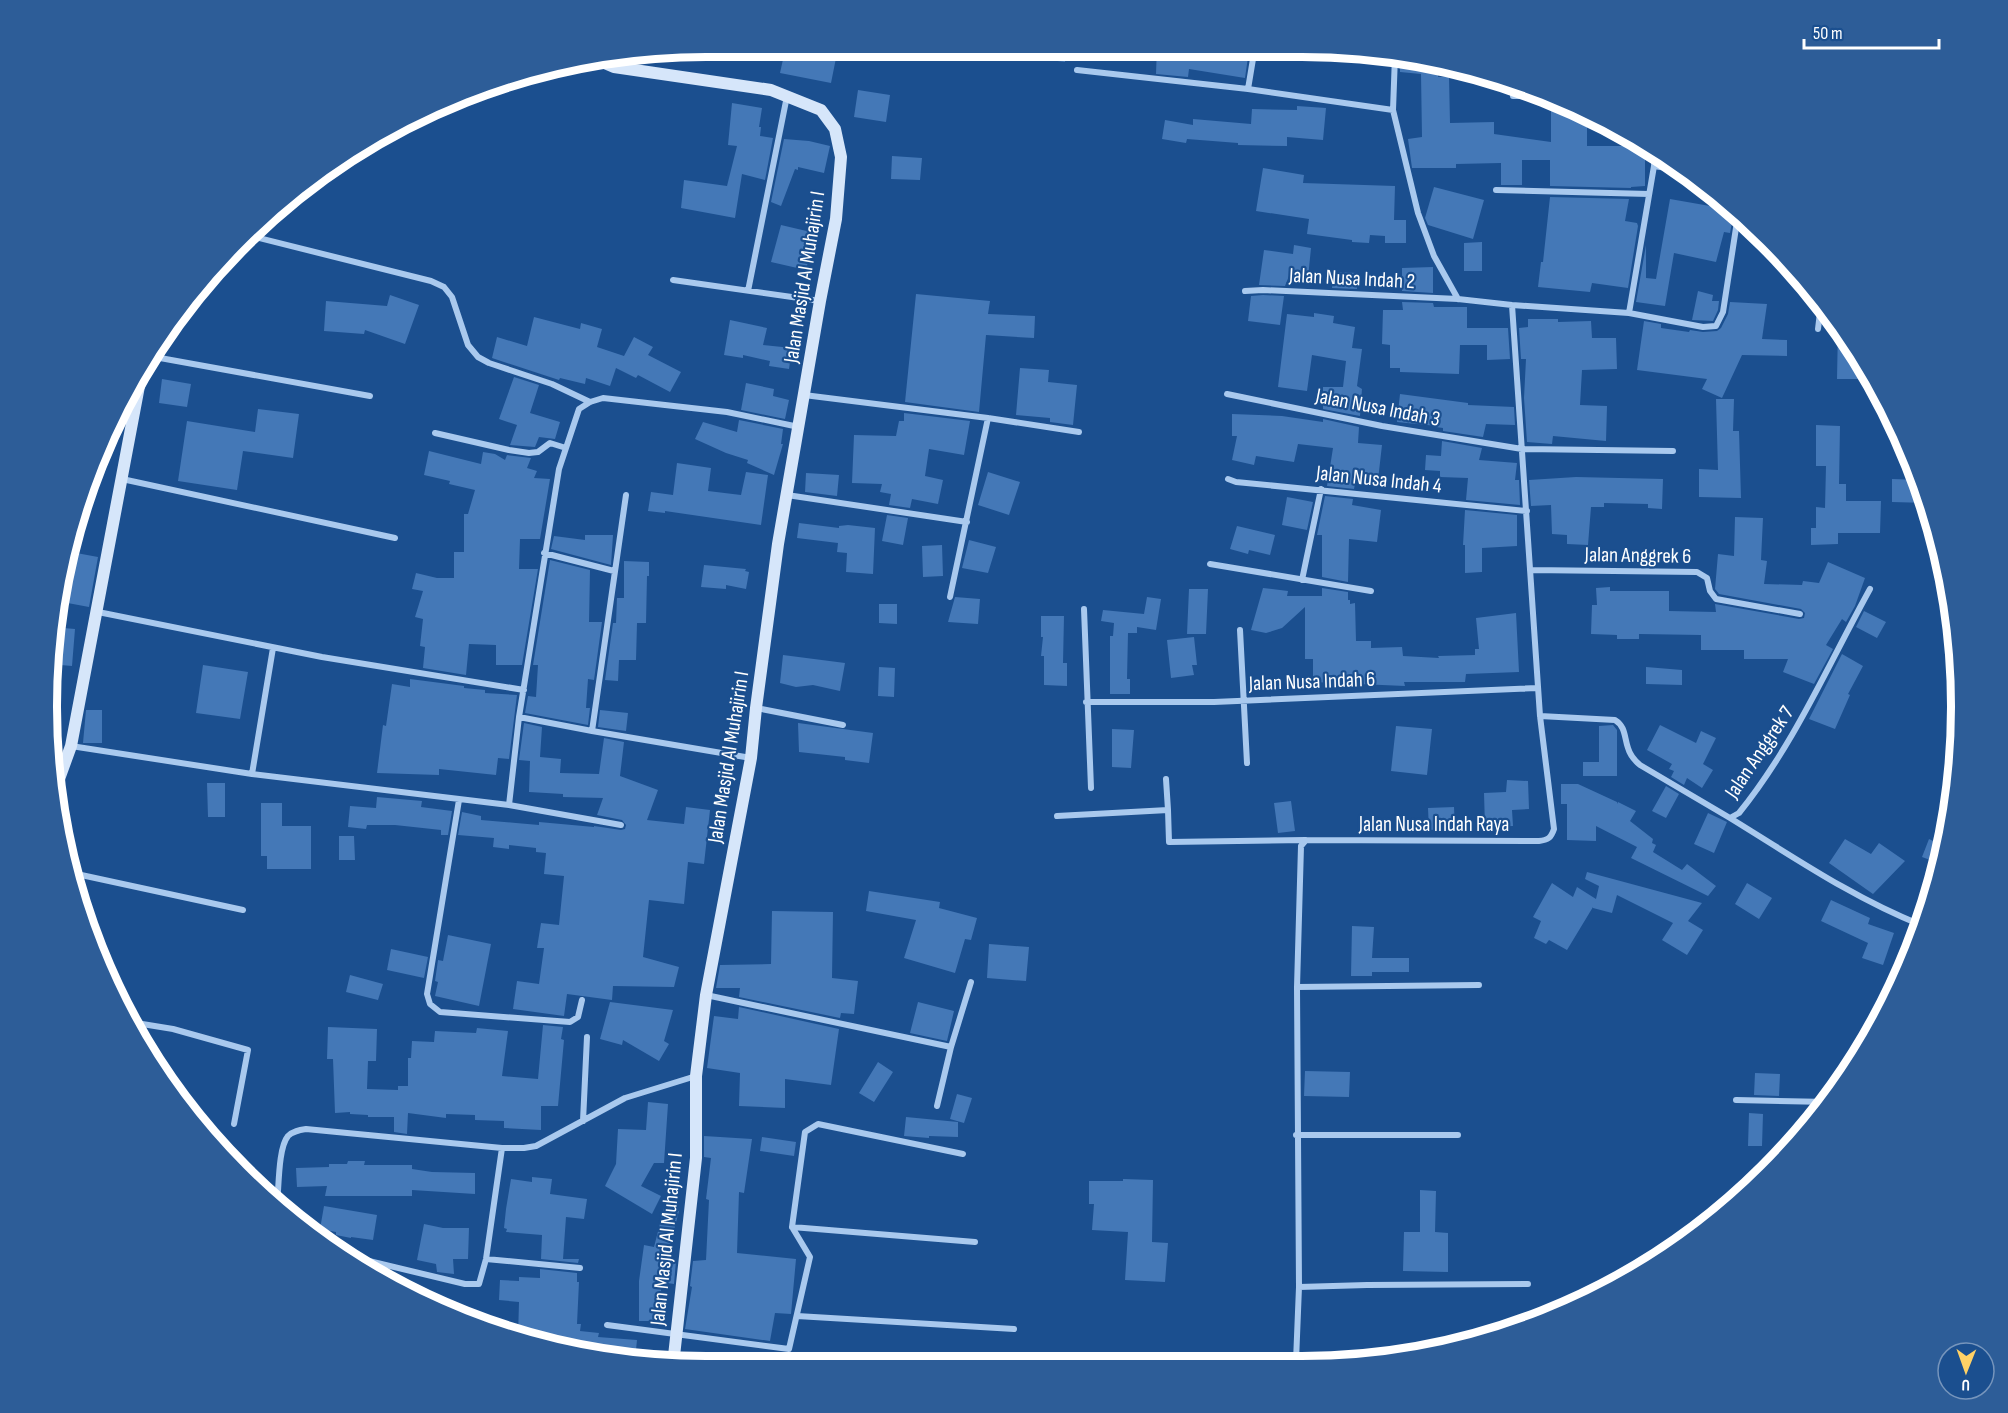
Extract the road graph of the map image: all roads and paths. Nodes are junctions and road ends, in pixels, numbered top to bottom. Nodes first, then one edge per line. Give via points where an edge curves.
1 (1253, 57) edge
2 (1395, 64) edge
3 (609, 65) edge
4 (1077, 70) dead end
5 (1248, 89) junction
6 (787, 96) junction
7 (1513, 96) dead end
8 (1523, 96) edge
9 (1393, 110) junction
10 (1654, 161) edge
11 (1654, 166) junction
12 (1664, 168) edge
13 (1496, 190) dead end
14 (1649, 194) junction
15 (1737, 224) edge
16 (257, 238) edge
17 (673, 280) dead end
18 (748, 291) junction
19 (1245, 291) dead end
20 (1458, 299) junction
21 (820, 301) junction
22 (1512, 305) junction
23 (1629, 313) junction
24 (1820, 315) edge
25 (1818, 329) dead end
26 (159, 358) edge
27 (1227, 394) dead end
28 (804, 395) junction
29 (370, 396) dead end
30 (591, 402) junction
31 (132, 404) edge
32 (988, 418) junction
33 (799, 427) junction
34 (1079, 432) dead end
35 (435, 433) dead end
36 (566, 448) junction
37 (1522, 449) junction
38 (1673, 451) dead end
39 (121, 479) junction
40 (1228, 479) dead end
41 (1321, 489) junction
42 (626, 495) dead end
43 (787, 495) junction
44 (1527, 511) junction
45 (967, 522) junction
46 (395, 538) dead end
47 (544, 554) junction
48 (1210, 564) dead end
49 (1530, 570) junction
50 (614, 571) junction
51 (1302, 580) junction
52 (1870, 589) dead end
53 (1371, 591) dead end
54 (950, 597) dead end
55 (1084, 609) dead end
56 (98, 612) junction
57 (1800, 614) dead end
58 (1240, 630) dead end
59 (273, 648) junction
60 (1538, 688) junction
61 (524, 690) junction
62 (1243, 700) junction
63 (1086, 702) junction
64 (756, 708) junction
65 (1540, 716) junction
66 (519, 717) junction
67 (843, 725) dead end
68 (592, 732) junction
69 (71, 746) junction
70 (751, 758) junction
71 (1247, 763) dead end
72 (60, 766) edge
73 (252, 774) junction
74 (1166, 779) dead end
75 (1091, 788) dead end
76 (459, 800) junction
77 (509, 805) junction
78 (1168, 810) junction
79 (1057, 816) dead end
80 (1730, 818) junction
81 (621, 825) dead end
82 (1306, 840) junction
83 (79, 874) edge
84 (243, 910) dead end
85 (1914, 922) edge
86 (971, 982) dead end
87 (1479, 985) dead end
88 (1297, 987) junction
89 (706, 995) junction
90 (582, 1000) dead end
91 (140, 1024) edge
92 (587, 1037) dead end
93 (951, 1047) junction
94 (696, 1076) junction
95 (1736, 1100) dead end
96 (1817, 1102) edge
97 (937, 1106) dead end
98 (583, 1120) junction
99 (234, 1124) dead end
100 (1296, 1135) junction
101 (1458, 1135) dead end
102 (502, 1148) junction
103 (963, 1154) dead end
104 (278, 1195) edge
105 (792, 1227) junction
106 (975, 1242) dead end
107 (486, 1259) junction
108 (369, 1261) edge
109 (580, 1268) dead end
110 (1528, 1284) dead end
111 (1299, 1287) junction
112 (797, 1316) junction
113 (607, 1325) dead end
114 (1014, 1329) dead end
115 (675, 1334) junction
116 (674, 1355) edge
117 (1296, 1356) edge

1 - 5 street
2 - 9 street
3 - 6 street, Jalan Masjid Al Muhajirin I via 771,90
4 - 5 street
5 - 9 street
6 - 18 street
6 - 21 street, Jalan Masjid Al Muhajirin I via 821,110 835,129 842,157 837,219
7 - 8 street
9 - 20 street via 1418,213 1434,256
10 - 11 street
11 - 12 street
11 - 14 street
13 - 14 street
14 - 23 street
15 - 23 street, Jalan Nusa Indah 2 via 1723,312 1716,326
16 - 30 street via 444,287 452,297 468,345 478,357
17 - 18 street
18 - 21 street
19 - 20 street, Jalan Nusa Indah 2
20 - 22 street, Jalan Nusa Indah 2
21 - 28 street, Jalan Masjid Al Muhajirin I
22 - 23 street, Jalan Nusa Indah 2
22 - 37 street, Jalan Nusa Indah Raya
24 - 25 street
26 - 29 street
27 - 37 street, Jalan Nusa Indah 3 via 1382,426
28 - 32 street
28 - 33 street, Jalan Masjid Al Muhajirin I
30 - 33 street via 603,398 727,412
30 - 36 street via 579,409
31 - 39 street
32 - 34 street
32 - 45 street
33 - 43 street, Jalan Masjid Al Muhajirin I
35 - 36 street via 509,450 538,452 550,443
36 - 47 street
37 - 38 street, Jalan Nusa Indah 3
37 - 44 street, Jalan Nusa Indah Raya
39 - 46 street
39 - 56 street
40 - 41 street, Jalan Nusa Indah 4
41 - 44 street, Jalan Nusa Indah 4
41 - 51 street
42 - 50 street
43 - 45 street
43 - 64 street, Jalan Masjid Al Muhajirin I
44 - 49 street, Jalan Nusa Indah Raya
45 - 54 street
47 - 50 street
47 - 61 street
48 - 51 street
49 - 57 street, Jalan Anggrek 6 via 1697,572 1707,578 1716,599
49 - 60 street, Jalan Nusa Indah Raya
50 - 68 street
51 - 53 street
52 - 80 street, Jalan Anggrek 7 via 1779,759 1744,806
55 - 63 street
56 - 59 street
56 - 69 street
58 - 62 street
59 - 61 street
59 - 73 street
60 - 62 street, Jalan Nusa Indah 6
60 - 65 street, Jalan Nusa Indah Raya
61 - 66 street
62 - 63 street, Jalan Nusa Indah 6
62 - 71 street
63 - 75 street
64 - 67 street
64 - 70 street, Jalan Masjid Al Muhajirin I
65 - 80 street, Jalan Anggrek 7 via 1616,720 1621,724 1632,757 1640,765
65 - 82 street, Jalan Nusa Indah Raya via 1554,829 1547,840
66 - 68 street
66 - 77 street
68 - 70 street
69 - 72 street
69 - 73 street
70 - 89 street, Jalan Masjid Al Muhajirin I
73 - 76 street
74 - 78 street
76 - 77 street
76 - 90 street via 427,994 430,1004 440,1012 570,1022 578,1017
77 - 81 street
78 - 79 street
78 - 82 street via 1169,842
80 - 85 street via 1853,892
82 - 88 street via 1300,853
83 - 84 street
86 - 93 street
87 - 88 street
88 - 100 street
89 - 93 street
89 - 94 street, Jalan Masjid Al Muhajirin I
91 - 99 street via 248,1050
92 - 98 street
93 - 97 street
94 - 98 street via 625,1098
94 - 115 street, Jalan Masjid Al Muhajirin I via 696,1158
95 - 96 street
98 - 102 street via 536,1146
100 - 101 street
100 - 111 street
102 - 104 street via 296,1131 284,1144
102 - 107 street
103 - 105 street via 818,1124 805,1132
105 - 106 street
105 - 112 street via 810,1257
107 - 108 street via 479,1284
107 - 109 street
110 - 111 street
111 - 117 street
112 - 114 street
112 - 115 street via 789,1349
113 - 115 street
115 - 116 street, Jalan Masjid Al Muhajirin I

